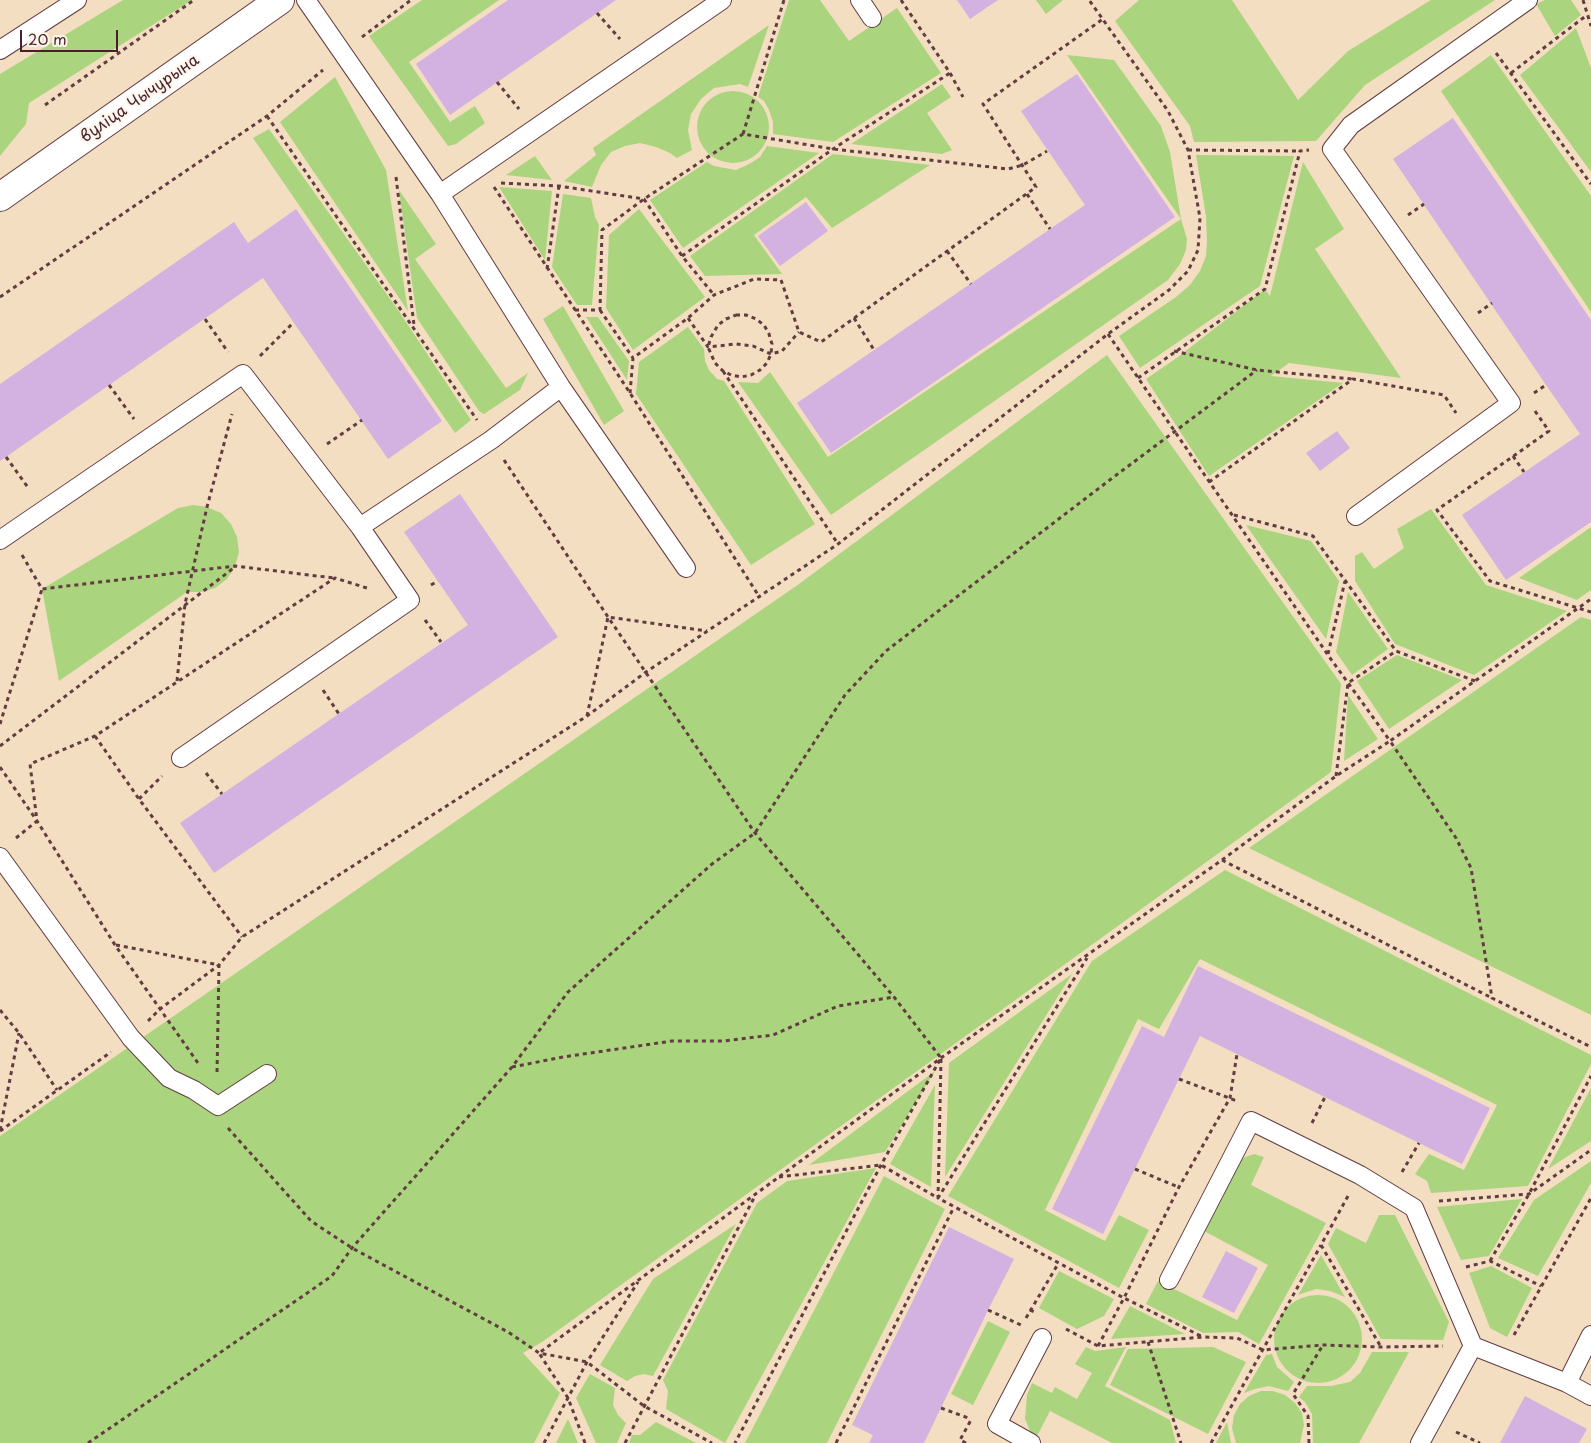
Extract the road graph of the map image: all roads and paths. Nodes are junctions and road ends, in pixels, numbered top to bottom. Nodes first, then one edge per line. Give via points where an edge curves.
1 (194, 0) edge
2 (280, 0) edge
3 (306, 0) edge
4 (412, 0) edge
5 (722, 0) edge
6 (784, 0) edge
7 (860, 0) edge
8 (902, 0) edge
9 (1089, 0) edge
10 (1528, 0) edge
11 (1582, 0) edge
12 (75, 1) edge
13 (598, 13) dead end
14 (1587, 16) junction
15 (872, 18) dead end
16 (1103, 19) junction
17 (1591, 26) edge
18 (626, 45) dead end
19 (1490, 46) dead end
20 (0, 50) edge
21 (343, 53) junction
22 (950, 73) junction
23 (1511, 73) junction
24 (498, 82) dead end
25 (963, 98) dead end
26 (45, 105) dead end
27 (267, 116) junction
28 (524, 116) dead end
29 (743, 134) junction
30 (833, 148) junction
31 (1332, 149) junction
32 (1188, 150) junction
33 (1047, 151) dead end
34 (1300, 151) junction
35 (1023, 165) junction
36 (395, 169) dead end
37 (1591, 184) edge
38 (559, 186) junction
39 (440, 194) junction
40 (1027, 194) junction
41 (0, 197) edge
42 (644, 199) junction
43 (1424, 204) dead end
44 (1402, 219) dead end
45 (1050, 230) dead end
46 (947, 250) junction
47 (682, 256) junction
48 (547, 269) junction
49 (971, 284) dead end
50 (714, 295) junction
51 (0, 297) edge
52 (1492, 304) dead end
53 (575, 310) junction
54 (600, 310) junction
55 (688, 318) junction
56 (854, 318) junction
57 (1471, 318) dead end
58 (205, 319) dead end
59 (294, 322) dead end
60 (414, 326) junction
61 (799, 332) junction
62 (1108, 334) junction
63 (708, 347) junction
64 (874, 350) dead end
65 (1174, 351) junction
66 (771, 354) junction
67 (633, 358) junction
68 (723, 370) junction
69 (1257, 370) junction
70 (243, 374) junction
71 (1138, 378) junction
72 (1353, 379) junction
73 (109, 385) dead end
74 (561, 387) junction
75 (630, 393) junction
76 (362, 420) dead end
77 (1175, 433) junction
78 (1470, 433) junction
79 (149, 439) junction
80 (491, 440) junction
81 (6, 457) dead end
82 (306, 458) junction
83 (1524, 472) dead end
84 (1209, 482) junction
85 (43, 510) junction
86 (1233, 515) junction
87 (1356, 516) dead end
88 (360, 527) junction
89 (5, 537) edge
90 (838, 544) junction
91 (235, 566) junction
92 (686, 568) dead end
93 (191, 571) junction
94 (335, 578) junction
95 (1345, 581) junction
96 (42, 589) junction
97 (760, 598) junction
98 (1591, 599) edge
99 (410, 600) junction
100 (184, 604) junction
101 (1578, 608) junction
102 (1591, 612) edge
103 (608, 617) junction
104 (708, 631) junction
105 (1396, 651) junction
106 (1328, 655) junction
107 (646, 672) junction
108 (1475, 681) junction
109 (177, 682) junction
110 (1348, 683) junction
111 (587, 716) junction
112 (0, 724) edge
113 (95, 736) junction
114 (1390, 741) junction
115 (0, 746) edge
116 (181, 758) joint
117 (0, 767) edge
118 (1336, 776) junction
119 (139, 799) junction
120 (37, 821) junction
121 (755, 833) junction
122 (15, 839) dead end
123 (0, 857) edge
124 (1222, 860) junction
125 (242, 937) junction
126 (115, 945) junction
127 (1089, 955) junction
128 (219, 965) junction
129 (894, 997) junction
130 (1492, 998) junction
131 (160, 1009) junction
132 (0, 1010) edge
133 (19, 1033) junction
134 (130, 1038) junction
135 (1591, 1047) edge
136 (1236, 1054) dead end
137 (941, 1058) junction
138 (200, 1065) dead end
139 (512, 1067) junction
140 (267, 1074) dead end
141 (1591, 1076) edge
142 (57, 1090) junction
143 (1325, 1097) dead end
144 (218, 1106) junction
145 (0, 1131) edge
146 (1307, 1131) dead end
147 (1419, 1143) dead end
148 (1591, 1150) edge
149 (881, 1165) junction
150 (1135, 1169) dead end
151 (1360, 1175) junction
152 (1400, 1175) dead end
153 (779, 1178) junction
154 (1178, 1187) junction
155 (1529, 1194) junction
156 (755, 1196) junction
157 (938, 1198) junction
158 (1591, 1198) edge
159 (1438, 1202) dead end
160 (954, 1206) junction
161 (1321, 1245) junction
162 (352, 1248) junction
163 (1490, 1261) junction
164 (1458, 1268) dead end
165 (640, 1279) junction
166 (1169, 1280) dead end
167 (1541, 1286) junction
168 (1124, 1298) junction
169 (988, 1310) dead end
170 (1022, 1326) dead end
171 (1591, 1335) edge
172 (1514, 1336) dead end
173 (1203, 1337) junction
174 (1042, 1338) dead end
175 (1148, 1342) junction
176 (1323, 1345) junction
177 (1473, 1346) junction
178 (1381, 1347) junction
179 (1263, 1350) junction
180 (539, 1353) junction
181 (587, 1362) junction
182 (1567, 1383) junction
183 (1591, 1396) edge
184 (568, 1398) junction
185 (644, 1406) junction
186 (941, 1408) dead end
187 (971, 1419) dead end
188 (1448, 1428) dead end
189 (88, 1443) edge
190 (544, 1443) edge
191 (585, 1443) edge
192 (625, 1443) edge
193 (712, 1443) edge
194 (735, 1443) edge
195 (836, 1443) edge
196 (1031, 1443) edge
197 (1181, 1443) edge
198 (1211, 1443) edge
199 (1309, 1443) edge
200 (1420, 1443) edge
201 (1480, 1443) edge

1 - 26 path
2 - 41 main road, вуліца Чычурына
3 - 21 lane
4 - 21 path
5 - 39 lane
6 - 29 path
7 - 15 lane
8 - 22 path
9 - 16 path
10 - 31 lane via 1351,125
11 - 14 path
12 - 20 lane
13 - 18 path
14 - 17 path
14 - 23 path
16 - 32 path via 1168,111
16 - 35 path via 983,104
19 - 23 path
21 - 27 path
21 - 39 lane
22 - 25 path
22 - 30 path
23 - 37 path
24 - 28 path
27 - 51 path
27 - 60 path
29 - 30 path
29 - 42 path
30 - 35 path via 1008,169
30 - 47 path
31 - 34 path
31 - 78 lane via 1511,403
32 - 34 path
32 - 62 path via 1200,218 1198,250 1188,271 1169,290
33 - 35 path
34 - 65 path via 1265,289
35 - 40 path via 1036,186
36 - 60 path
38 - 42 path
38 - 48 path
38 - 48 path via 491,182
39 - 74 lane
40 - 45 path
40 - 46 path
42 - 47 path
42 - 54 path via 602,230
43 - 44 path
46 - 49 path
46 - 56 path
47 - 50 path
48 - 53 path
50 - 55 path
50 - 61 path via 754,279 781,280
52 - 57 path
53 - 54 path
53 - 75 path
54 - 67 path
55 - 63 path
55 - 67 path
56 - 61 path via 821,342
56 - 64 path
58 - 70 path
59 - 70 path
60 - 80 path
61 - 66 path via 782,351
62 - 71 path
62 - 90 path
63 - 66 path via 736,344 753,346
63 - 66 path via 718,326 726,319 746,315 764,325 770,334
63 - 68 path via 715,363
65 - 69 path
65 - 71 path
66 - 68 path via 767,363 751,375 741,377
67 - 75 path
68 - 90 path
69 - 72 path
69 - 77 path
70 - 79 lane
70 - 82 lane
70 - 93 path
71 - 77 path
72 - 78 path via 1444,395
72 - 84 path
73 - 79 path
74 - 80 lane
74 - 92 lane
75 - 97 path
76 - 82 path
77 - 84 path
77 - 121 path via 886,651 845,695
78 - 87 lane
79 - 85 lane
80 - 88 lane
80 - 103 path
81 - 85 path
82 - 88 lane
83 - 101 path via 1513,456 1437,510 1490,581
84 - 86 path
85 - 89 lane
86 - 95 path via 1314,536
86 - 106 path
88 - 99 lane
89 - 96 path
90 - 97 path
91 - 93 path
91 - 94 path
91 - 100 path
93 - 96 path
93 - 100 path
94 - 99 path
94 - 109 path
95 - 105 path
95 - 106 path
96 - 112 path
97 - 104 path
98 - 101 path
99 - 116 lane
100 - 109 path
100 - 115 path
101 - 102 path
101 - 108 path
103 - 104 path
103 - 107 path
103 - 111 path
104 - 107 path
105 - 108 path
105 - 110 path
106 - 110 path
107 - 111 path
107 - 121 path
108 - 114 path
109 - 113 path
110 - 114 path
110 - 118 path
111 - 125 path
113 - 119 path
113 - 120 path via 30,764
114 - 118 path
114 - 130 path via 1456,838 1471,868
116 - 119 path
117 - 120 path
118 - 124 path
119 - 125 path
120 - 122 path
120 - 126 path
121 - 129 path
121 - 139 path via 712,864 568,992
123 - 134 lane
124 - 127 path
124 - 130 path
125 - 128 path
126 - 128 path
126 - 131 path
127 - 137 path
127 - 157 path
128 - 131 path
128 - 144 path
129 - 137 path
129 - 139 path via 838,1006 773,1035 723,1041 672,1041
130 - 135 path
131 - 134 path
131 - 138 path
132 - 133 path
133 - 142 path
133 - 145 path
134 - 142 path
134 - 144 lane via 169,1078
136 - 154 path via 1230,1098
137 - 149 path
137 - 153 path
137 - 157 path
139 - 162 path
140 - 144 lane
141 - 155 path
142 - 145 path
143 - 146 path
144 - 162 path via 229,1131 311,1221
147 - 152 path
148 - 155 path
149 - 153 path
149 - 157 path
149 - 194 path
150 - 154 path
151 - 161 path
151 - 166 lane via 1251,1121
151 - 177 lane via 1414,1208
153 - 156 path
154 - 168 path
155 - 159 path
155 - 163 path
156 - 165 path
156 - 185 path
157 - 160 path
158 - 167 path
160 - 168 path
160 - 195 path
161 - 178 path
161 - 179 path
162 - 180 path via 508,1332
162 - 189 path via 332,1276
163 - 164 path
163 - 167 path
165 - 180 path
165 - 181 path
167 - 172 path
168 - 173 path
168 - 175 path via 1098,1346
169 - 170 path
171 - 182 lane
173 - 175 path
173 - 179 path via 1237,1338
174 - 196 lane via 997,1424
175 - 197 path
176 - 178 path
176 - 179 path
176 - 199 path via 1293,1394 1308,1416
177 - 178 path
177 - 182 lane
177 - 200 lane
179 - 198 path
180 - 181 path
180 - 184 path
181 - 184 path
181 - 185 path
182 - 183 lane
184 - 190 path
184 - 191 path
185 - 192 path
185 - 193 path
186 - 187 path
188 - 201 path

